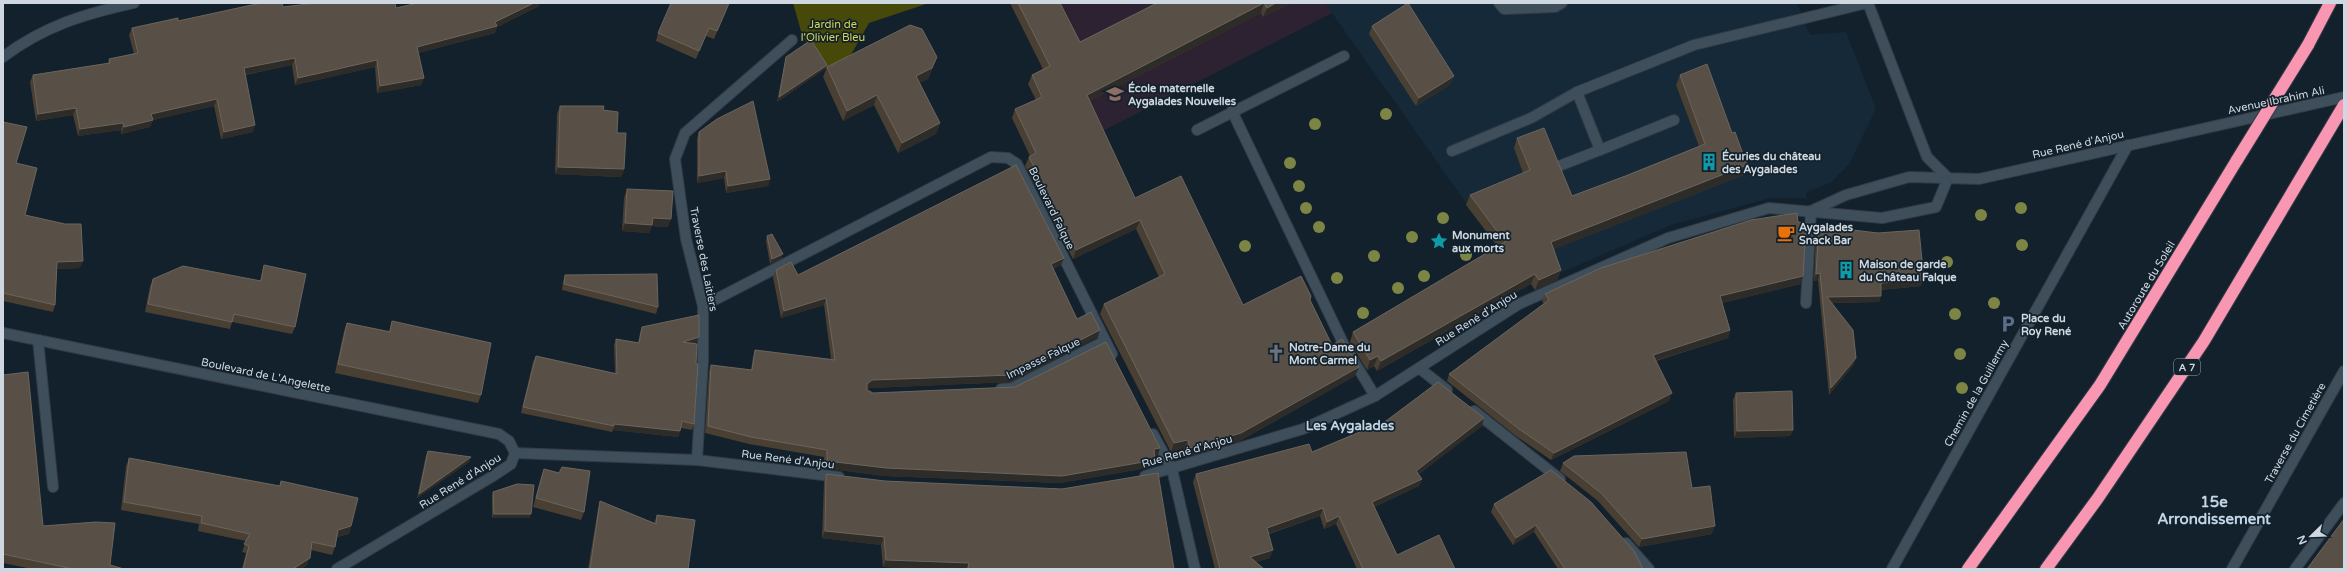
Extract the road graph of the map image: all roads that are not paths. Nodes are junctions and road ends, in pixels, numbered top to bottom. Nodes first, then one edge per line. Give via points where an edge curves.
1 (134, 3) edge
2 (1500, 3) edge
3 (1562, 3) edge
4 (1868, 3) edge
5 (2330, 3) edge
6 (792, 40) dead end
7 (1344, 56) dead end
8 (3, 57) edge
9 (1577, 92) junction
10 (2344, 98) edge
11 (2344, 105) edge
12 (1232, 112) junction
13 (1674, 120) dead end
14 (2212, 126) joint
15 (1197, 130) dead end
16 (2128, 145) junction
17 (1600, 150) junction
18 (1452, 151) dead end
19 (1559, 166) edge
20 (1948, 178) junction
21 (1811, 211) junction
22 (1806, 303) dead end
23 (703, 306) junction
24 (3, 333) edge
25 (38, 340) junction
26 (1105, 341) junction
27 (1116, 361) edge
28 (1419, 368) junction
29 (2344, 371) edge
30 (988, 389) edge
31 (1375, 396) junction
32 (1456, 397) edge
33 (1468, 407) edge
34 (1147, 422) edge
35 (515, 453) junction
36 (697, 460) junction
37 (1172, 469) junction
38 (1138, 477) edge
39 (852, 478) edge
40 (1568, 485) edge
41 (52, 487) dead end
42 (2344, 503) edge
43 (1618, 534) edge
44 (337, 569) edge
45 (1195, 569) edge
46 (1649, 569) edge
47 (1892, 569) edge
48 (1968, 569) edge
49 (2046, 569) edge
50 (2232, 569) edge
51 (2295, 569) edge

1 - 8 street via 85,14 26,39
2 - 3 street via 1504,9 1555,6
4 - 9 street via 1694,45
4 - 20 street via 1927,157
5 - 48 highway, Autoroute du Soleil, bridge via 2308,45 2100,385
6 - 23 street, Traverse des Laitiers via 685,133 675,159 686,239
7 - 12 street
9 - 17 street
9 - 18 street via 1530,118
10 - 14 street, Avenue Ibrahim Ali
11 - 49 highway, A 7 via 2204,341 2098,498
12 - 15 street
12 - 31 street via 1344,345
13 - 17 street
14 - 16 street, Rue René d'Anjou
16 - 20 street, Rue René d'Anjou via 1979,179
16 - 47 street, Chemin de la Guillermy
17 - 19 street
20 - 21 street, Rue René d'Anjou via 1909,177 1846,195
20 - 21 street, Rue René d'Anjou via 1936,206 1929,208 1882,218
21 - 22 street
21 - 28 street, Rue René d'Anjou via 1769,208 1668,238 1519,304
23 - 26 street, Boulevard Falque via 991,157 1008,158 1017,164
23 - 36 street, Traverse des Laitiers via 703,361
24 - 25 street, Boulevard de L'Angelette
25 - 35 street, Boulevard de L'Angelette via 498,434 509,441
25 - 41 street
26 - 27 street, Boulevard Falque
26 - 30 street, Impasse Falque via 1012,388
28 - 31 street, Rue René d'Anjou
28 - 32 street
29 - 50 street, Traverse du Cimetière
31 - 37 street, Rue René d'Anjou via 1303,429
33 - 40 street
34 - 37 street
35 - 36 street, Rue René d'Anjou
35 - 44 street, Rue René d'Anjou via 511,464 493,476
36 - 39 street, Rue René d'Anjou
37 - 38 street, Rue René d'Anjou
37 - 45 street
42 - 51 street
43 - 46 street

